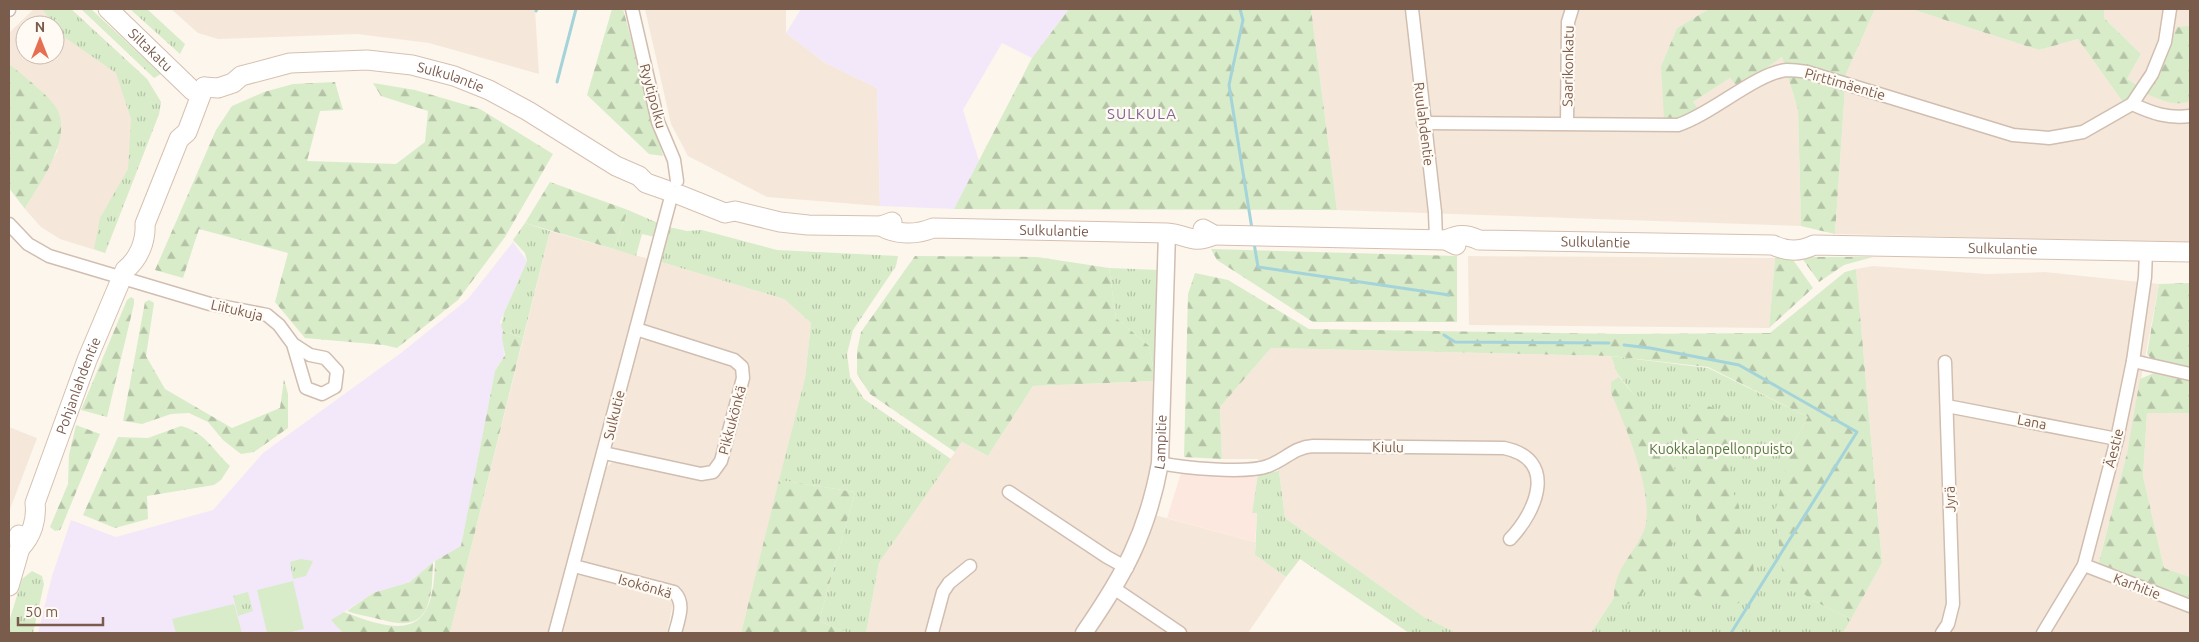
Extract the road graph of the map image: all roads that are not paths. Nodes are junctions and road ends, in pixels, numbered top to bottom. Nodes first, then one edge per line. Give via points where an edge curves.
1 (108, 9) edge
2 (123, 9) edge
3 (632, 9) edge
4 (1412, 9) edge
5 (1572, 9) edge
6 (2170, 9) edge
7 (199, 89) junction
8 (2132, 104) junction
9 (2190, 116) edge
10 (1424, 123) junction
11 (1566, 123) junction
12 (674, 189) junction
13 (9, 224) edge
14 (1171, 233) junction
15 (1441, 239) junction
16 (2146, 251) junction
17 (2190, 252) edge
18 (123, 274) junction
19 (636, 329) junction
20 (293, 344) junction
21 (2133, 361) junction
22 (1945, 362) dead end
23 (2190, 374) edge
24 (1947, 406) junction
25 (2117, 439) junction
26 (604, 453) junction
27 (1160, 463) junction
28 (1009, 492) dead end
29 (1510, 539) dead end
30 (15, 553) edge
31 (2084, 565) junction
32 (574, 566) junction
33 (970, 566) dead end
34 (1127, 568) junction
35 (9, 586) edge
36 (1115, 589) junction
37 (2190, 606) edge
38 (555, 633) edge
39 (674, 633) edge
40 (932, 633) edge
41 (1084, 633) edge
42 (1180, 633) edge
43 (1942, 633) edge
44 (2043, 633) edge

1 - 7 main road, Siltakatu
2 - 7 main road, Siltakatu
3 - 12 street, Ryytipolku via 658,122 674,160
4 - 10 street, Ruulahdentie
5 - 11 street, Saarikonkatu via 1568,22
6 - 8 street, Pirttimäentie via 2165,42 2152,74
7 - 12 main road, Sulkulantie via 223,87 242,76 290,63 368,60 412,65 454,76 489,90 646,183
7 - 18 main road, Pohjanlahdentie via 178,128 179,139 144,224 145,235 138,254
8 - 9 street via 2154,114 2176,118
8 - 11 street, Pirttimäentie via 2083,132 2049,138 2013,135 1807,72 1787,70 1766,76 1678,125
10 - 11 street, Pirttimäentie
10 - 15 street, Ruulahdentie
12 - 14 main road, Sulkulantie via 728,205 735,211 799,224 880,226 891,222 923,222 933,228
12 - 19 street, Sulkutie
13 - 18 street, Liitukuja via 28,244 49,256
14 - 15 main road, Sulkulantie via 1186,239 1204,240 1214,235
14 - 27 street, Lampitie
15 - 16 main road, Sulkulantie via 1469,235 1479,240 1773,245 1784,240 1804,240 1814,245
16 - 17 main road, Sulkulantie
16 - 21 street, Äestie
18 - 20 street, Liitukuja via 210,304 267,315
18 - 30 main road, Pohjanlahdentie via 35,503 27,511
19 - 26 street, Sulkutie
19 - 26 street, Pikkukönkä via 734,360 742,367 743,378 721,461 714,472 701,474
20 - 20 street, Liitukuja via 306,388 322,394 335,387 337,371 325,358 310,355
21 - 23 street
21 - 25 street, Äestie
22 - 24 street, Jyrä
24 - 25 street, Lana
24 - 43 street, Jyrä via 1953,604
25 - 31 street, Äestie
26 - 32 street, Sulkutie
27 - 29 street, Kiulu via 1260,468 1280,461 1301,446 1504,448 1518,451 1531,462 1537,474 1538,487 1535,503
27 - 34 street, Lampitie via 1154,497
28 - 34 street
30 - 35 main road, Pohjanlahdentie
31 - 37 street, Karhitie
31 - 44 street, Äestie
32 - 38 street, Sulkutie
32 - 39 street, Isokönkä via 674,592 680,597 681,605
33 - 40 street via 943,592
34 - 36 street, Lampitie
36 - 41 street, Lampitie
36 - 42 street

